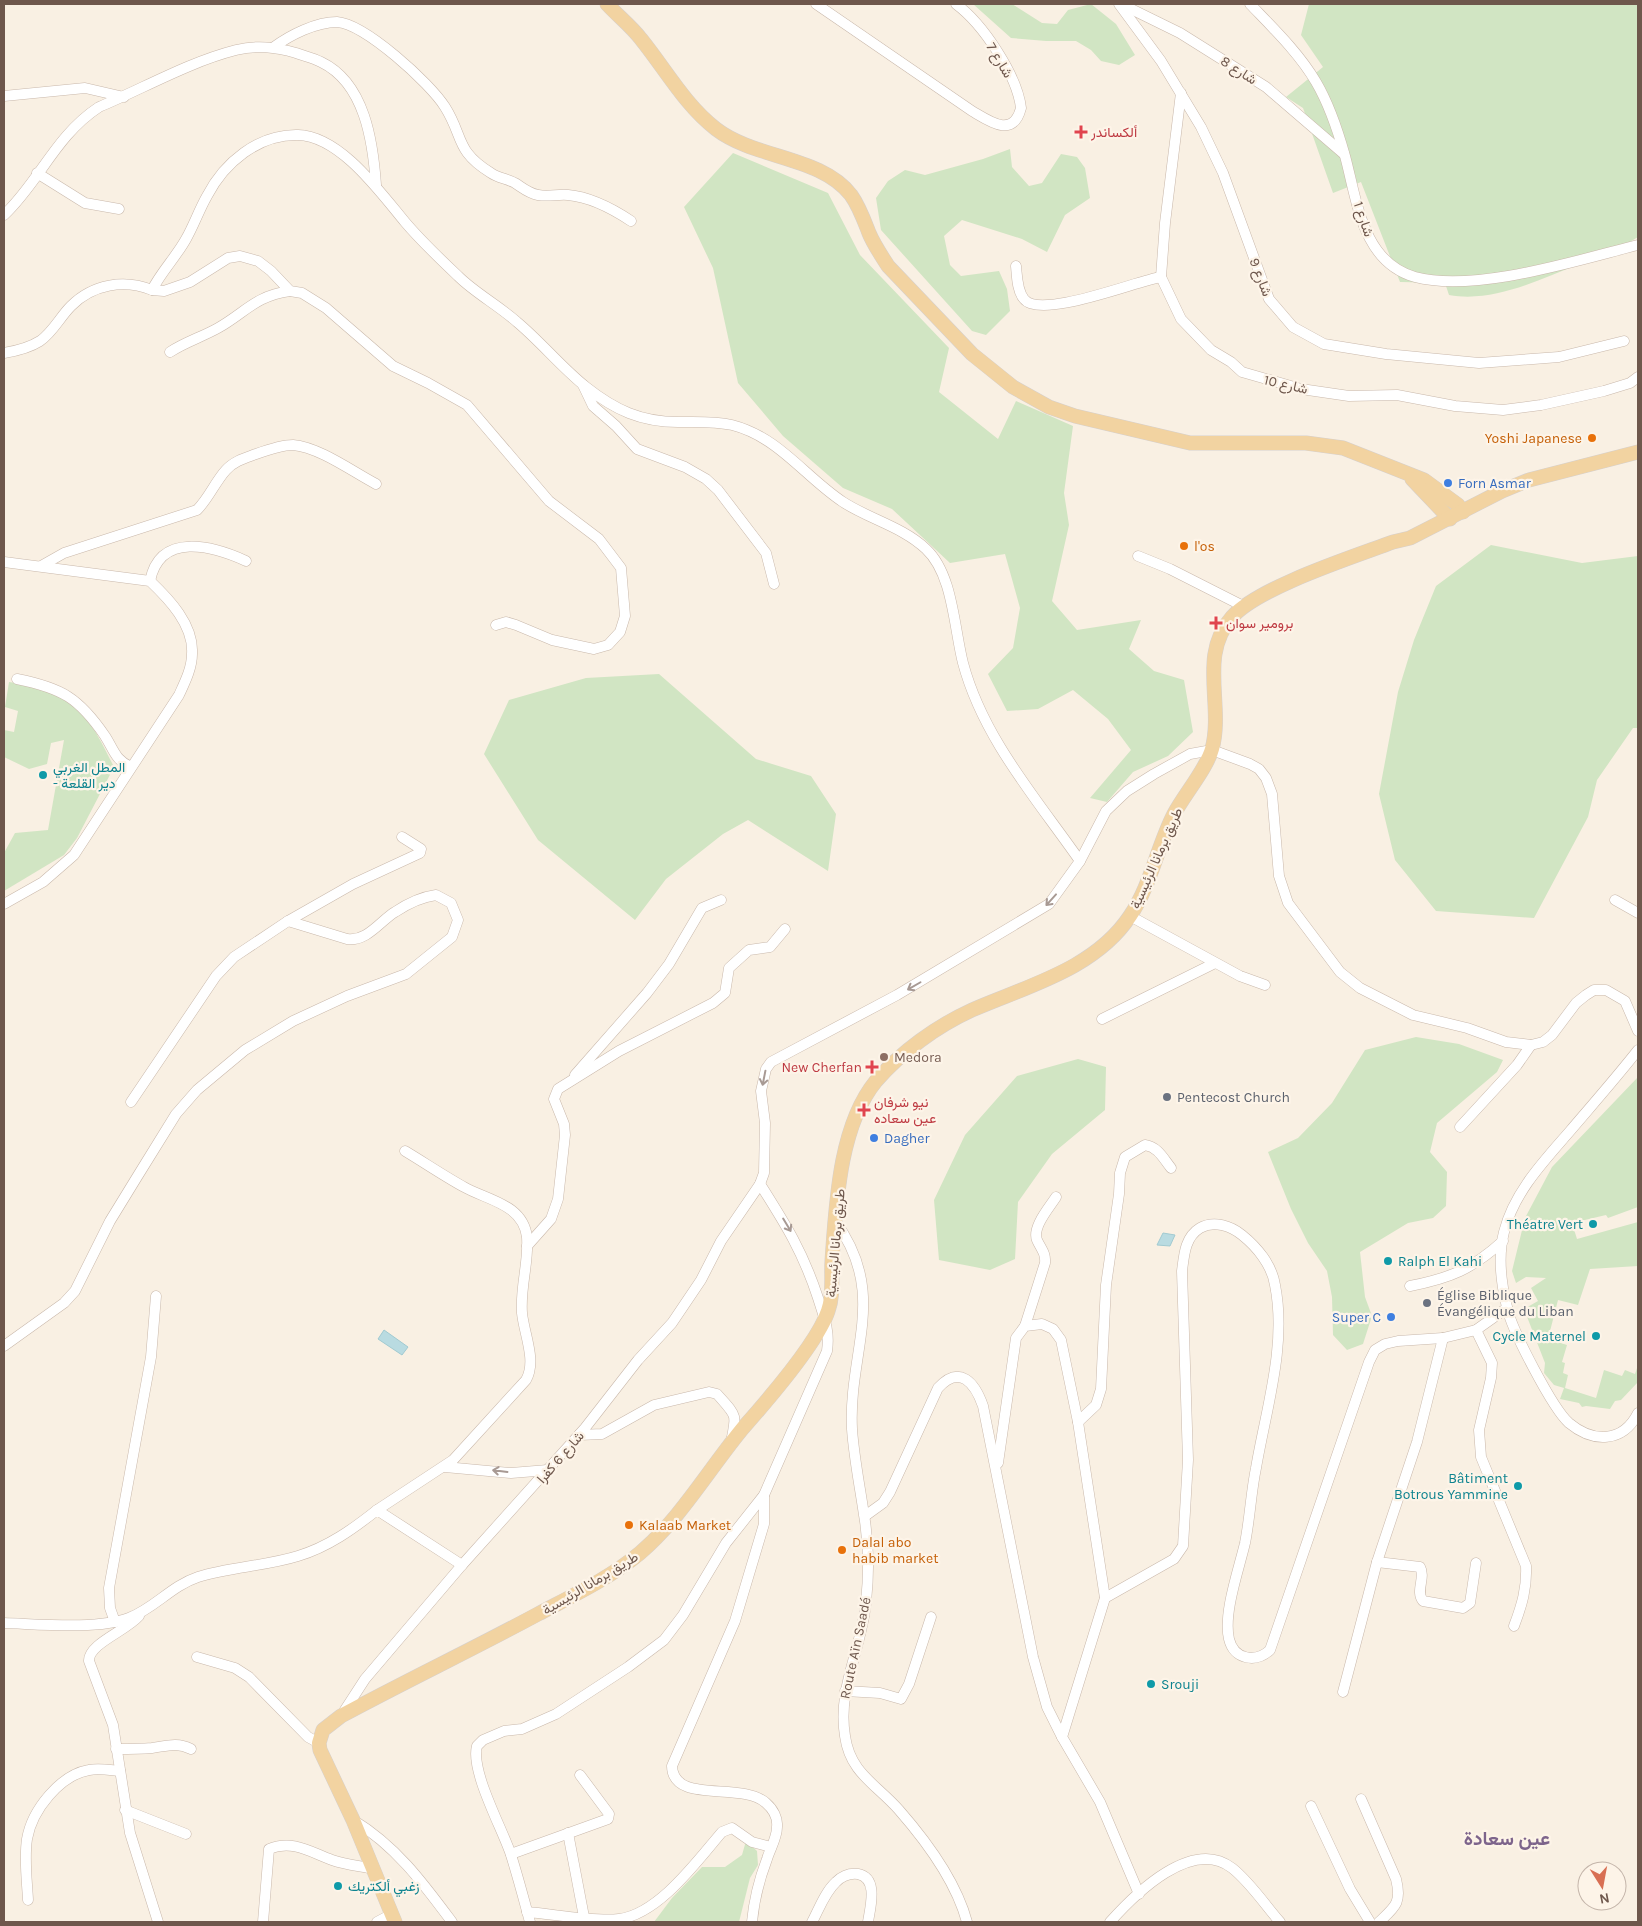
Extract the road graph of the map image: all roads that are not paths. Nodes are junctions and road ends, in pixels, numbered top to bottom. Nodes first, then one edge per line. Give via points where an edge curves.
1 (607, 4) edge
2 (816, 4) edge
3 (956, 4) edge
4 (1120, 4) edge
5 (1250, 4) edge
6 (274, 47) junction
7 (1181, 93) junction
8 (4, 96) edge
9 (124, 97) junction
10 (1344, 154) junction
11 (37, 173) junction
12 (376, 185) junction
13 (119, 210) dead end
14 (4, 215) edge
15 (630, 221) dead end
16 (1638, 245) edge
17 (1016, 266) dead end
18 (1161, 277) junction
19 (152, 290) junction
20 (290, 291) junction
21 (1624, 341) dead end
22 (170, 352) dead end
23 (4, 353) edge
24 (1638, 377) edge
25 (583, 384) junction
26 (1638, 452) edge
27 (1408, 474) junction
28 (376, 484) dead end
29 (1460, 509) junction
30 (1447, 516) junction
31 (1138, 556) dead end
32 (246, 561) dead end
33 (4, 562) edge
34 (41, 566) junction
35 (150, 581) junction
36 (774, 584) dead end
37 (1243, 606) junction
38 (496, 625) dead end
39 (18, 679) dead end
40 (1212, 750) junction
41 (131, 767) junction
42 (402, 836) dead end
43 (1080, 861) junction
44 (720, 900) dead end
45 (1615, 900) dead end
46 (4, 904) edge
47 (1638, 913) edge
48 (1130, 916) junction
49 (288, 921) junction
50 (785, 929) dead end
51 (1215, 963) junction
52 (1265, 985) dead end
53 (1102, 1019) dead end
54 (1638, 1032) edge
55 (1531, 1045) junction
56 (1638, 1050) edge
57 (571, 1082) junction
58 (131, 1102) dead end
59 (1460, 1127) dead end
60 (405, 1151) dead end
61 (1171, 1168) dead end
62 (760, 1184) junction
63 (1056, 1197) dead end
64 (835, 1221) junction
65 (1503, 1241) junction
66 (527, 1246) junction
67 (1410, 1286) dead end
68 (156, 1296) dead end
69 (1507, 1308) junction
70 (826, 1318) junction
71 (1025, 1326) junction
72 (1476, 1330) junction
73 (1443, 1338) junction
74 (4, 1346) edge
75 (1638, 1414) edge
76 (1078, 1422) junction
77 (579, 1435) junction
78 (730, 1443) junction
79 (444, 1467) junction
80 (548, 1470) junction
81 (997, 1475) junction
82 (764, 1495) junction
83 (377, 1510) junction
84 (865, 1516) junction
85 (1377, 1562) junction
86 (1476, 1563) dead end
87 (462, 1565) junction
88 (1105, 1598) junction
89 (143, 1611) junction
90 (930, 1617) dead end
91 (115, 1622) junction
92 (4, 1623) edge
93 (1514, 1626) dead end
94 (196, 1657) dead end
95 (845, 1691) junction
96 (1344, 1692) dead end
97 (341, 1716) junction
98 (1062, 1737) junction
99 (319, 1743) junction
100 (116, 1749) junction
101 (191, 1749) dead end
102 (120, 1771) junction
103 (580, 1775) dead end
104 (1361, 1799) dead end
105 (1311, 1806) dead end
106 (125, 1810) junction
107 (353, 1820) junction
108 (568, 1833) junction
109 (186, 1834) dead end
110 (771, 1847) junction
111 (511, 1854) junction
112 (374, 1869) junction
113 (1139, 1894) junction
114 (28, 1900) dead end
115 (962, 1905) junction
116 (527, 1912) junction
117 (584, 1917) junction
118 (394, 1918) edge
119 (158, 1922) edge
120 (263, 1922) edge
121 (377, 1922) edge
122 (452, 1922) edge
123 (530, 1922) edge
124 (752, 1922) edge
125 (812, 1922) edge
126 (868, 1922) edge
127 (962, 1922) edge
128 (967, 1922) edge
129 (1110, 1922) edge
130 (1280, 1922) edge
131 (1370, 1922) edge
132 (1379, 1922) edge

1 - 27 main road via 640,38 690,105 715,128 746,146 817,171 843,188 851,196 888,266 972,354 1035,401 1075,416 1190,443 1328,445
2 - 3 street, شارع 7 via 972,112 994,124 1010,124 1016,120 1021,108 1015,85 986,36
4 - 7 street, شارع 9
4 - 10 street, شارع 8 via 1180,33 1266,88
5 - 10 street, شارع 1 via 1293,49 1316,81
6 - 9 street via 236,50 202,61
6 - 12 street via 321,62 353,92 373,148
6 - 15 street via 325,23 347,24 394,53 432,91 450,114 469,158 483,168 530,193 551,197 568,195 601,204
7 - 18 street, شارع 10
7 - 21 street, شارع 9 via 1214,152 1269,299 1294,327 1324,344 1479,363 1559,357
8 - 9 street via 85,88
9 - 11 street via 83,117
10 - 16 street, شارع 1 via 1368,236 1387,261 1414,277 1444,281 1492,278
11 - 13 street via 84,203
11 - 14 street
12 - 19 street via 342,154 314,137 279,136 256,145 235,159 216,180 185,241
12 - 25 street via 407,224 457,275 517,322
17 - 18 street via 1021,294 1028,303 1036,306 1060,304
18 - 24 street, شارع 10 via 1181,319 1211,350 1242,372 1301,389 1349,396 1397,395 1455,406 1503,410 1604,392
19 - 20 street via 164,291 183,284 228,258 240,256 258,261 271,270
19 - 23 street via 128,284 97,289 71,306 40,340 20,350
20 - 22 street via 275,293 248,305 218,328 190,339
20 - 38 street via 302,293 326,308 393,366 468,405 549,501 599,539 621,568 625,616 620,632 608,645 594,649 552,640 506,622
25 - 36 street via 593,406 637,450 685,466 718,490 766,553
25 - 43 street via 606,403 631,416 658,422 713,422 765,438 838,498 926,549 943,573 977,706 1004,754
26 - 29 main road, طريق برمانا الرئيسية via 1483,494
27 - 29 main road via 1424,480
27 - 30 main road
28 - 34 street via 303,447 276,448 237,460 197,510 64,552
29 - 30 main road, طريق برمانا الرئيسية
30 - 37 main road, طريق برمانا الرئيسية via 1407,530 1393,542 1290,582
31 - 37 street via 1170,568
32 - 35 street via 214,548 179,548 157,562 152,568
33 - 34 street
34 - 35 street
35 - 41 street via 181,616 190,638 192,654 179,695
37 - 40 main road, طريق برمانا الرئيسية via 1220,636 1214,657 1215,731
39 - 41 street via 55,688 74,700 93,720 120,762
40 - 43 street via 1190,754 1126,792 1106,811
40 - 48 main road, طريق برمانا الرئيسية via 1173,815 1146,885
40 - 55 street via 1250,764 1266,778 1272,794 1282,888 1300,921 1347,979 1413,1015 1467,1028 1506,1042
41 - 46 street via 74,855 44,882
42 - 49 street via 419,846 420,853 353,884
43 -> 62 street via 1049,904 897,995 771,1062 761,1091 766,1159
44 - 57 street via 702,908 669,964 578,1069
45 - 47 street
48 - 51 street
48 - 64 main road, طريق برمانا الرئيسية via 1109,941 1081,962 954,1019 887,1069 873,1085 854,1124 844,1161
49 - 58 street via 234,956 216,976
49 - 74 street via 358,939 394,912 436,895 451,903 458,920 452,937 406,974 293,1021 245,1050 197,1090 176,1114 114,1214 75,1291 64,1303
50 - 57 street via 770,947 749,950 729,968 725,993 713,1003 618,1051
51 - 52 street
51 - 53 street
54 - 55 street via 1625,1001 1606,990 1594,990 1576,1002 1552,1035
55 - 59 street via 1505,1079
56 - 65 street via 1523,1189
57 - 66 street via 558,1089 554,1099 565,1136 554,1212 547,1226
60 - 66 street via 513,1212 521,1220
61 - 76 street via 1159,1152 1145,1145 1125,1157 1121,1166 1120,1194 1106,1285 1101,1389 1096,1405
62 -> 70 street via 800,1249
62 - 77 street, شارع 6 كفرا via 672,1323 638,1360
63 - 71 street via 1037,1229 1037,1240 1046,1256
64 - 70 main road, طريق برمانا الرئيسية via 831,1298
64 - 84 street, Route Aïn Saadé via 856,1258 863,1295 852,1417
65 - 67 street via 1459,1274
65 - 69 street via 1501,1275
66 - 79 street via 520,1295 532,1367 530,1373 471,1442
68 - 91 street via 151,1357 109,1588
69 - 72 street
69 - 75 street via 1541,1382 1568,1422 1590,1436 1605,1438 1622,1433
70 - 78 main road, طريق برمانا الرئيسية via 804,1351
70 - 82 street via 829,1334 825,1359
71 - 76 street via 1042,1324 1058,1334
71 - 81 street via 1020,1330 1014,1349
72 - 73 street
72 - 93 street via 1492,1362 1478,1430 1481,1457 1526,1566 1524,1600
73 - 85 street via 1417,1442
73 - 88 street via 1398,1341 1375,1350 1270,1650 1259,1659 1244,1657 1229,1639 1229,1614 1246,1536 1278,1340 1275,1284 1262,1255 1237,1231 1220,1224 1210,1224 1197,1230 1187,1243 1182,1271 1188,1460 1183,1546 1174,1559
76 - 88 street
77 - 78 street via 602,1434 654,1405 709,1392 718,1394 735,1414
77 - 80 street, شارع 6 كفرا
78 - 97 main road, طريق برمانا الرئيسية via 663,1530 624,1564 564,1600
80 -> 79 street via 512,1473
79 - 83 street
80 - 87 street, شارع 6 كفرا
81 - 84 street via 978,1393 967,1379 950,1378 938,1388 883,1503
81 - 98 street via 1033,1656 1047,1707
82 - 110 street via 764,1524 749,1581 672,1770 686,1788 748,1794 768,1804 777,1820 776,1837
82 - 111 street via 726,1543 683,1615 664,1640 556,1714 522,1729 504,1731 478,1744 476,1756 484,1785
83 - 87 street
83 - 89 street via 317,1549 189,1580
84 - 95 street, Route Aïn Saadé via 868,1554 866,1604
85 - 86 street via 1420,1567 1420,1596 1423,1601 1463,1608 1470,1603
85 - 96 street
87 - 97 street, شارع 6 كفرا via 365,1679
88 - 98 street
89 - 91 street
89 - 100 street via 123,1631 95,1647 89,1657 90,1668 110,1714
90 - 95 street via 909,1684 900,1699 880,1693
91 - 92 street via 70,1625
94 - 99 street via 235,1668 249,1677 308,1737
95 - 115 street, Route Aïn Saadé via 843,1725 855,1766 913,1827 940,1865
97 - 99 main road, طريق برمانا الرئيسية via 323,1730
98 - 113 street via 1100,1802
99 - 107 main road
100 - 101 street via 180,1744
100 - 102 street
102 - 106 street
102 - 114 street via 94,1769 77,1774 56,1788 43,1805 27,1836
103 - 108 street via 609,1817
104 - 132 street via 1399,1891 1397,1902
105 - 131 street via 1350,1889
106 - 109 street
106 - 119 street
107 - 112 main road
107 - 122 street via 396,1852
108 - 111 street
108 - 117 street
110 - 117 street via 752,1842 732,1828 727,1829 676,1884 643,1910 620,1919
110 - 124 street via 758,1884
111 - 116 street
112 - 118 main road
112 - 120 street via 332,1860 303,1847 269,1849
113 - 129 street
113 - 130 street via 1179,1866 1192,1860 1209,1859 1234,1869
115 - 127 street
115 - 128 street, Route Aïn Saadé
116 - 117 street
116 - 123 street
118 - 121 street
125 - 126 street via 829,1889 842,1877 856,1874 865,1876 871,1885

